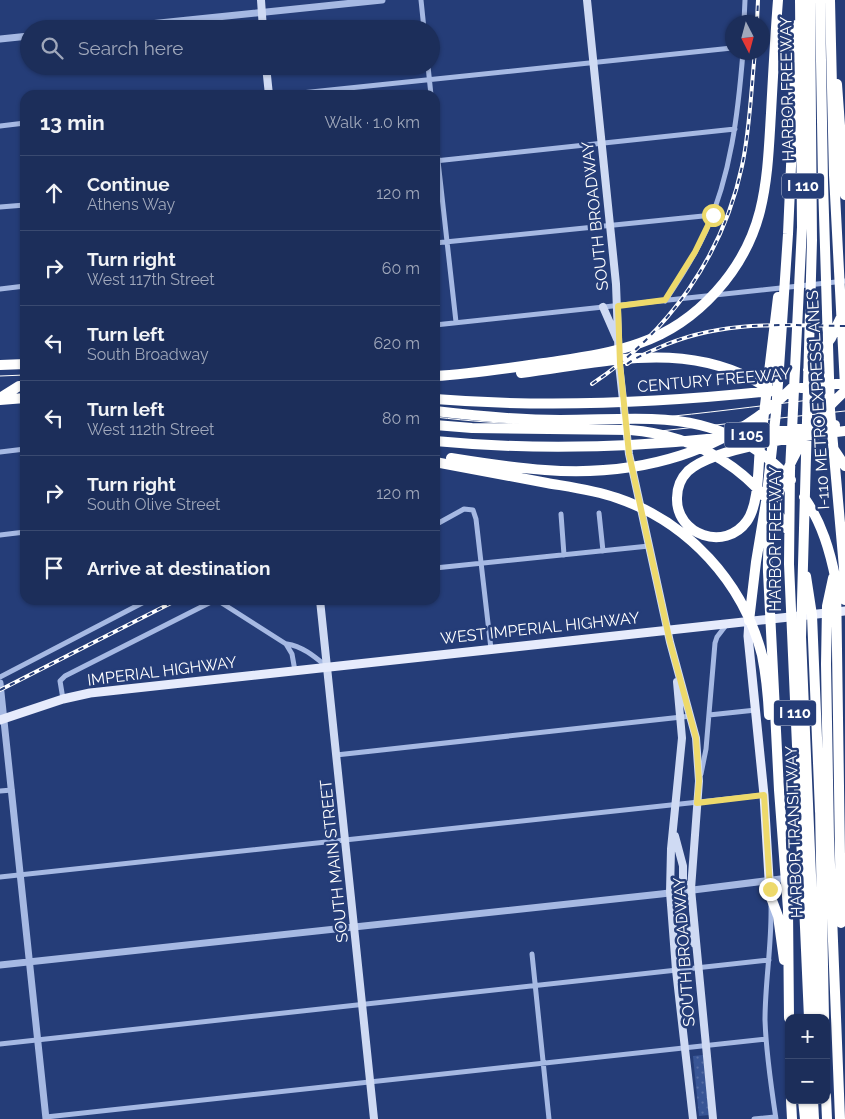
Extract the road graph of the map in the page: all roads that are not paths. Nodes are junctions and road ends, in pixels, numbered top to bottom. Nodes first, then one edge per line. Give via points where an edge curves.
1 (261, 0) edge
2 (382, 0) edge
3 (421, 0) edge
4 (587, 0) edge
5 (745, 0) edge
6 (778, 0) edge
7 (800, 0) edge
8 (810, 0) edge
9 (820, 0) edge
10 (830, 0) edge
11 (262, 13) junction
12 (744, 15) edge
13 (192, 20) edge
14 (262, 20) edge
15 (423, 20) edge
16 (20, 37) edge
17 (0, 39) edge
18 (725, 49) edge
19 (742, 60) edge
20 (594, 63) junction
21 (267, 75) edge
22 (429, 75) edge
23 (429, 80) junction
24 (268, 90) edge
25 (331, 90) edge
26 (430, 90) edge
27 (20, 124) edge
28 (0, 126) edge
29 (735, 129) junction
30 (602, 143) junction
31 (440, 161) edge
32 (440, 188) edge
33 (845, 195) edge
34 (789, 199) junction
35 (20, 205) edge
36 (0, 207) edge
37 (713, 215) junction
38 (610, 224) junction
39 (448, 242) junction
40 (440, 243) edge
41 (845, 281) edge
42 (20, 286) edge
43 (0, 288) edge
44 (665, 300) junction
45 (618, 306) junction
46 (603, 307) junction
47 (845, 309) edge
48 (456, 322) junction
49 (440, 324) edge
50 (619, 343) junction
51 (586, 360) junction
52 (20, 364) edge
53 (0, 365) edge
54 (440, 376) edge
55 (440, 381) edge
56 (20, 386) edge
57 (845, 387) edge
58 (20, 398) edge
59 (0, 399) edge
60 (440, 399) edge
61 (440, 412) edge
62 (845, 424) edge
63 (440, 425) edge
64 (845, 431) edge
65 (440, 441) edge
66 (20, 450) edge
67 (0, 452) edge
68 (440, 459) edge
69 (440, 463) edge
70 (845, 466) edge
71 (526, 474) junction
72 (599, 512) dead end
73 (561, 514) dead end
74 (440, 522) edge
75 (845, 525) edge
76 (20, 533) edge
77 (0, 535) edge
78 (845, 541) edge
79 (649, 546) junction
80 (603, 551) junction
81 (564, 555) junction
82 (482, 564) junction
83 (440, 568) edge
84 (844, 568) edge
85 (845, 600) edge
86 (138, 605) edge
87 (206, 605) edge
88 (224, 605) edge
89 (321, 605) edge
90 (845, 611) edge
91 (802, 615) joint
92 (749, 621) junction
93 (728, 624) junction
94 (667, 630) junction
95 (286, 644) junction
96 (491, 649) junction
97 (675, 665) junction
98 (327, 667) junction
99 (295, 671) junction
100 (0, 677) edge
101 (0, 684) edge
102 (63, 699) junction
103 (756, 710) junction
104 (709, 715) junction
105 (691, 716) junction
106 (680, 717) junction
107 (1, 718) edge
108 (336, 755) junction
109 (699, 781) junction
110 (12, 790) junction
111 (779, 790) junction
112 (0, 791) edge
113 (764, 795) junction
114 (697, 803) junction
115 (674, 804) junction
116 (820, 812) junction
117 (845, 814) edge
118 (673, 824) junction
119 (345, 841) junction
120 (845, 872) edge
121 (20, 875) junction
122 (0, 878) edge
123 (770, 882) junction
124 (691, 889) junction
125 (670, 892) junction
126 (770, 895) junction
127 (841, 923) junction
128 (354, 928) junction
129 (696, 953) junction
130 (532, 954) dead end
131 (769, 960) junction
132 (30, 962) junction
133 (0, 965) edge
134 (698, 968) junction
135 (676, 970) junction
136 (535, 986) junction
137 (362, 1005) junction
138 (790, 1014) edge
139 (790, 1014) edge
140 (809, 1014) edge
141 (817, 1014) edge
142 (824, 1014) edge
143 (766, 1039) junction
144 (38, 1040) junction
145 (0, 1044) edge
146 (705, 1045) junction
147 (685, 1048) junction
148 (543, 1063) junction
149 (371, 1082) junction
150 (791, 1104) edge
151 (804, 1104) edge
152 (813, 1104) edge
153 (820, 1104) edge
154 (826, 1104) edge
155 (845, 1109) edge
156 (46, 1118) edge
157 (776, 1118) edge
158 (374, 1119) edge
159 (549, 1119) edge
160 (693, 1119) edge
161 (713, 1119) edge
162 (754, 1119) edge
163 (792, 1119) edge
164 (806, 1119) edge
165 (814, 1119) edge
166 (821, 1119) edge
167 (827, 1119) edge
168 (840, 1119) edge

1 - 11 main road
2 - 11 street
3 - 15 street
4 - 20 main road, SOUTH BROADWAY
5 - 12 street
6 - 51 highway via 764,190 760,213 736,266 704,304 674,327 640,343
7 - 34 highway via 794,41
7 - 140 highway, HARBOR FREEWAY / I 110 via 802,233 789,552
8 - 91 highway, I-110 METRO EXPRESSLANES via 812,240
9 - 84 highway, I-110 METRO EXPRESSLANES via 832,440
10 - 33 highway
10 - 57 highway, I 110 via 834,175
11 - 13 street
11 - 14 main road
16 - 17 street
18 - 20 street
19 - 29 street
20 - 23 street
20 - 30 main road, SOUTH BROADWAY
21 - 24 main road
22 - 23 street
23 - 25 street
23 - 26 street
27 - 28 street
29 - 30 street
29 - 37 street
30 - 31 street
30 - 38 main road, SOUTH BROADWAY
32 - 39 street
34 - 64 highway via 755,493 751,513 732,533 716,537 701,535 688,526 679,512 679,484 691,468 702,462 716,457 770,442
34 - 92 highway via 776,413
35 - 36 street
37 - 38 street
37 - 44 street via 695,252
38 - 39 street
38 - 45 main road, SOUTH BROADWAY
39 - 40 street
39 - 48 street
41 - 44 street
42 - 43 street
44 - 45 street
45 - 46 street
45 - 50 main road, SOUTH BROADWAY
46 - 48 street
46 - 50 main road
47 - 71 highway via 824,348 795,385 759,417 720,440 675,458 630,466
48 - 49 street
50 - 79 main road, SOUTH BROADWAY via 629,454
51 - 54 highway
51 - 55 highway via 493,377
51 - 70 highway via 658,356 695,360 736,372 765,386 798,411 823,435
52 - 53 highway
56 - 59 highway
57 - 60 highway, CENTURY FREEWAY via 730,399 712,397 595,404
57 - 111 highway via 793,457 777,496 769,531 768,572
58 - 59 highway
61 - 127 highway via 529,420 656,418 685,421 724,432 756,450 786,474 809,504 826,538 836,581
62 - 65 highway, I 105 via 692,441 596,447
63 - 116 highway via 654,432 684,440 710,452 757,488 788,529 802,560 809,587
66 - 67 street
68 - 71 highway
69 - 71 highway
71 - 111 highway via 605,494 639,507 685,535 719,569 745,610 762,655
72 - 80 street
73 - 81 street
74 - 82 street via 464,509 473,510
75 - 116 highway via 829,566 820,611
76 - 77 street
78 - 168 highway via 830,590 826,633 829,838
79 - 80 street
79 - 94 main road, SOUTH BROADWAY
80 - 81 street
81 - 82 street
82 - 83 street
82 - 96 street
84 - 85 highway
86 - 100 street
87 - 102 street via 65,676 60,681
88 - 95 street
89 - 98 main road, SOUTH MAIN STREET
90 - 92 main road, WEST IMPERIAL HIGHWAY
91 - 141 highway, HARBOR TRANSITWAY
92 - 93 main road, WEST IMPERIAL HIGHWAY
92 - 103 main road
93 - 94 main road, WEST IMPERIAL HIGHWAY
93 - 104 street via 715,643
94 - 96 main road, WEST IMPERIAL HIGHWAY
94 - 97 main road, SOUTH BROADWAY
95 - 98 street via 294,645
95 - 99 street via 292,654
96 - 98 main road, WEST IMPERIAL HIGHWAY
97 - 105 main road, SOUTH BROADWAY
97 - 106 main road, SOUTH BROADWAY
98 - 99 main road, IMPERIAL HIGHWAY
98 - 108 main road, SOUTH MAIN STREET
99 - 102 main road, IMPERIAL HIGHWAY via 90,693
101 - 107 street
102 - 107 main road, IMPERIAL HIGHWAY
103 - 104 street
103 - 113 main road
104 - 109 street
105 - 106 street
105 - 109 main road, SOUTH BROADWAY
106 - 108 street
106 - 115 main road, SOUTH BROADWAY via 682,738
107 - 110 street
108 - 119 main road, SOUTH MAIN STREET
109 - 114 main road, SOUTH BROADWAY
110 - 112 street
110 - 121 street
111 - 138 highway via 788,909
113 - 114 street
113 - 123 main road
114 - 115 street
114 - 124 main road, SOUTH BROADWAY
115 - 118 main road, SOUTH BROADWAY
115 - 119 street
116 - 142 highway
117 - 127 highway
118 - 124 main road via 684,883
118 - 125 main road, SOUTH BROADWAY
119 - 121 street
119 - 128 main road, SOUTH MAIN STREET
120 - 123 street
121 - 122 street
121 - 132 street
123 - 124 street
123 - 126 main road
124 - 125 street
124 - 129 main road, SOUTH BROADWAY
125 - 128 street
125 - 129 main road via 679,896 681,916
125 - 135 main road, SOUTH BROADWAY
126 - 131 street
126 - 139 highway via 778,916
127 - 155 highway
128 - 132 street
128 - 137 main road, SOUTH MAIN STREET
129 - 134 main road, SOUTH BROADWAY
130 - 136 street
131 - 134 street
131 - 143 street
132 - 133 street
132 - 144 street
134 - 135 street
134 - 146 main road, SOUTH BROADWAY
135 - 136 street
135 - 147 main road, SOUTH BROADWAY
136 - 137 street
136 - 148 street
137 - 144 street
137 - 149 main road, SOUTH MAIN STREET
143 - 146 street
143 - 157 street
144 - 145 street
144 - 156 street
146 - 147 street
146 - 161 main road, SOUTH BROADWAY
147 - 148 street
147 - 160 main road, SOUTH BROADWAY
148 - 149 street
148 - 159 street
149 - 156 street
149 - 158 main road, SOUTH MAIN STREET
150 - 163 highway
151 - 164 highway
152 - 165 highway
153 - 166 highway
154 - 167 highway
157 - 162 street

